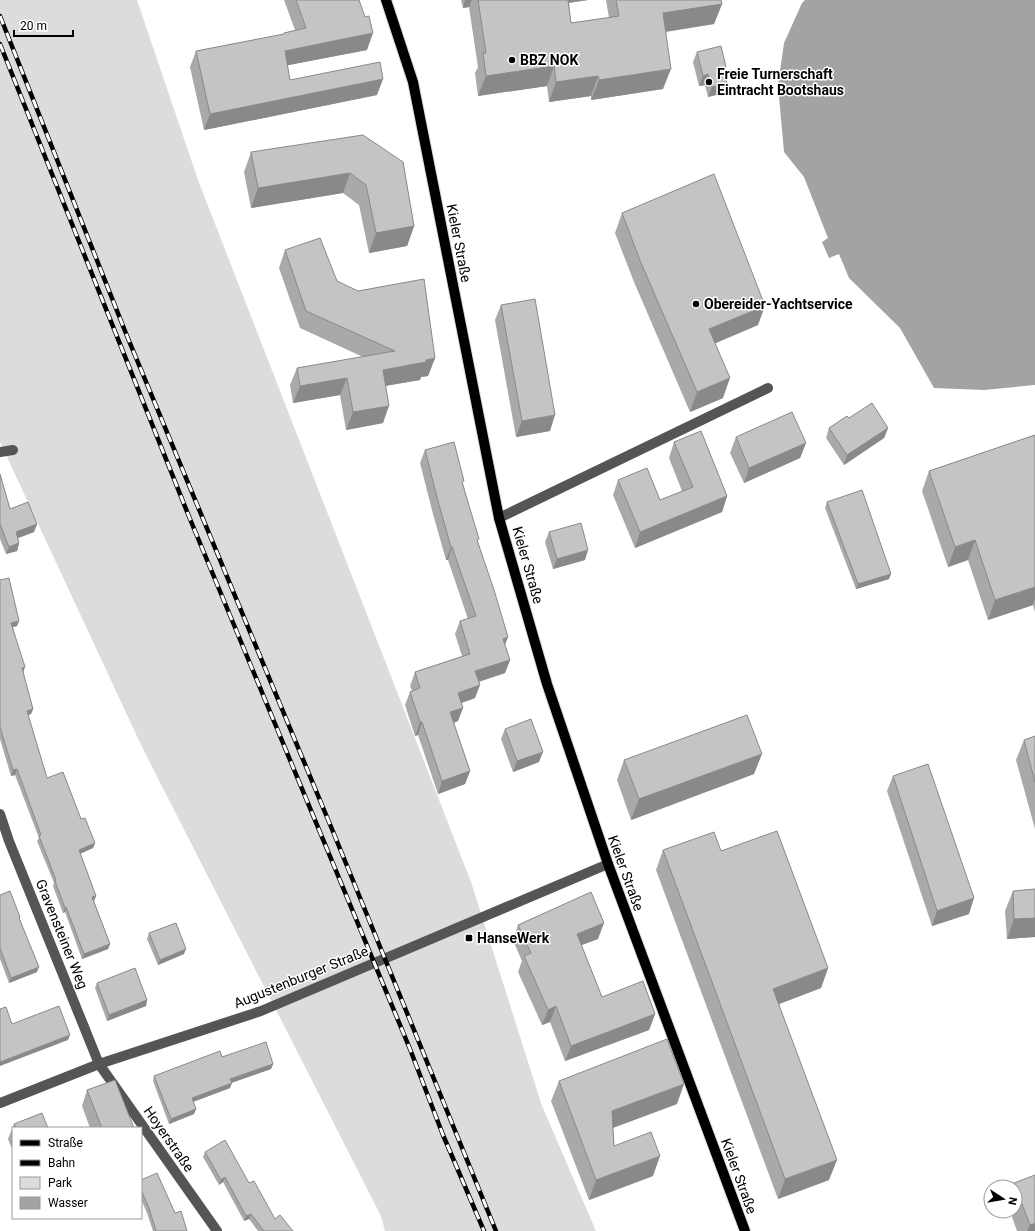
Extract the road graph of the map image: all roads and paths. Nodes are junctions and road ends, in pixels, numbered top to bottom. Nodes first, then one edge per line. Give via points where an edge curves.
1 (386, 0) edge
2 (768, 388) dead end
3 (13, 450) dead end
4 (0, 452) edge
5 (499, 518) junction
6 (0, 814) edge
7 (608, 864) junction
8 (99, 1064) junction
9 (0, 1103) edge
10 (217, 1231) edge
11 (745, 1231) edge

1 - 5 main road, Kieler Straße via 413,82
2 - 5 street, Kieler Straße
3 - 4 street
5 - 7 main road, Kieler Straße via 547,684
6 - 8 street, Gravensteiner Weg
7 - 8 street, Augustenburger Straße via 261,1011
7 - 11 main road, Kieler Straße
8 - 9 street, Augustenburger Straße
8 - 10 street, Hoyerstraße

